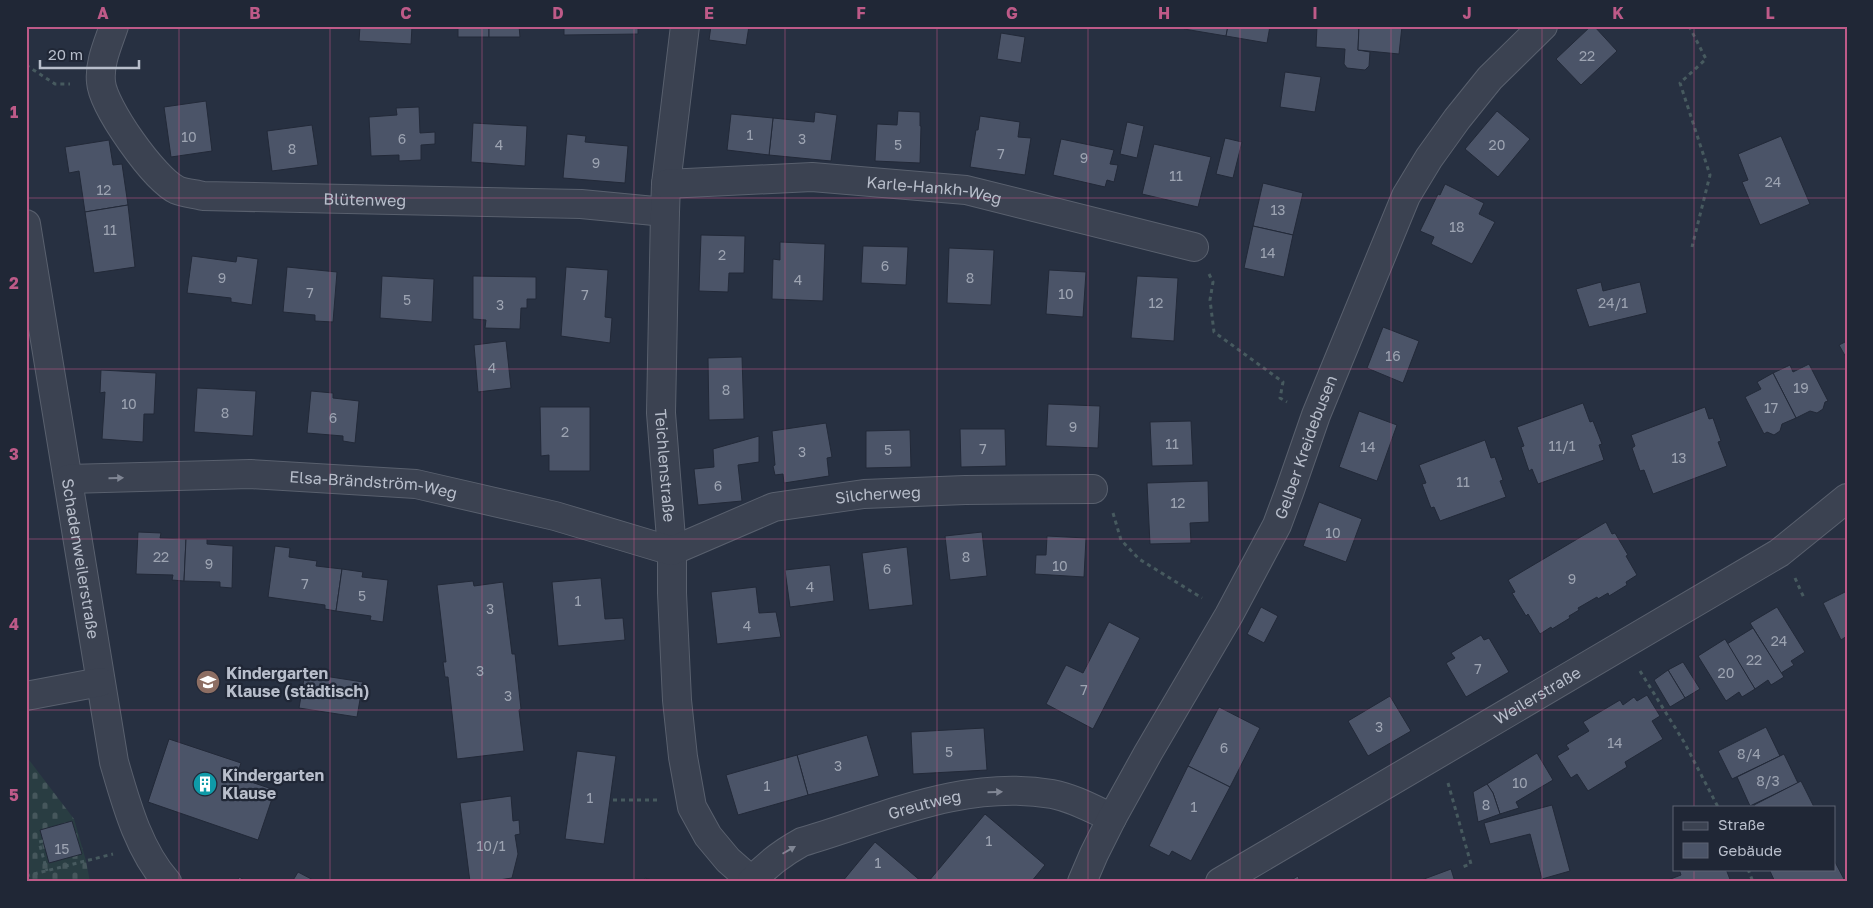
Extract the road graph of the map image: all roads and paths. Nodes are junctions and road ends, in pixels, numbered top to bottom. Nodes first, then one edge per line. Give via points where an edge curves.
1 (114, 26) edge
2 (686, 26) edge
3 (1543, 26) edge
4 (1689, 26) edge
5 (26, 65) edge
6 (105, 94) junction
7 (666, 184) junction
8 (664, 212) junction
9 (26, 224) edge
10 (1194, 247) joint
11 (1692, 247) dead end
12 (1280, 398) dead end
13 (68, 479) junction
14 (1093, 489) joint
15 (1847, 498) edge
16 (672, 550) junction
17 (1197, 595) dead end
18 (1624, 644) junction
19 (100, 682) junction
20 (26, 696) edge
21 (1439, 751) junction
22 (614, 800) dead end
23 (691, 800) junction
24 (1717, 806) edge
25 (1112, 818) junction
26 (43, 841) dead end
27 (84, 862) dead end
28 (1462, 867) dead end
29 (1748, 870) edge
30 (47, 871) junction
31 (26, 876) edge
32 (166, 882) edge
33 (752, 882) edge
34 (1082, 882) edge
35 (1220, 882) edge
36 (1753, 882) edge

1 - 6 street via 101,67
2 - 7 street, Teichlenstraße
3 - 25 street, Gelber Kreidebusen via 1490,78 1429,158 1406,196 1316,415 1277,525 1230,615
4 - 11 path via 1706,59 1680,83 1710,175
5 - 6 path via 55,84
6 - 8 street, Blütenweg via 123,130 151,168 177,190 203,196 581,204
7 - 8 street, Teichlenstraße
7 - 10 street, Karle-Hankh-Weg via 812,176 966,190
8 - 16 street, Teichlenstraße via 661,413
9 - 13 street, Schadenweilerstraße
10 - 12 path via 1213,282 1210,300 1214,332 1283,382
13 -> 16 street, Elsa-Brändström-Weg via 250,474 473,489
13 - 19 street, Schadenweilerstraße
14 - 16 street, Silcherweg via 864,494 774,508
14 - 17 path via 1104,494 1110,502 1121,540 1139,559
15 - 18 street, Weilerstraße via 1779,553
16 - 23 street, Teichlenstraße via 678,700
18 - 21 street, Weilerstraße
18 - 24 path via 1684,742
19 - 20 street
19 - 32 street, Schadenweilerstraße via 114,762 126,805 143,845
21 - 28 path via 1471,864
21 - 35 street, Weilerstraße
22 - 23 path
23 - 33 street, Teichlenstraße via 708,836
33 -> 25 street, Greutweg via 767,864 802,842 947,797 985,792 1052,794
25 - 34 street, Gelber Kreidebusen
26 - 30 path via 39,842
27 - 30 path
29 - 36 path
30 - 31 path

